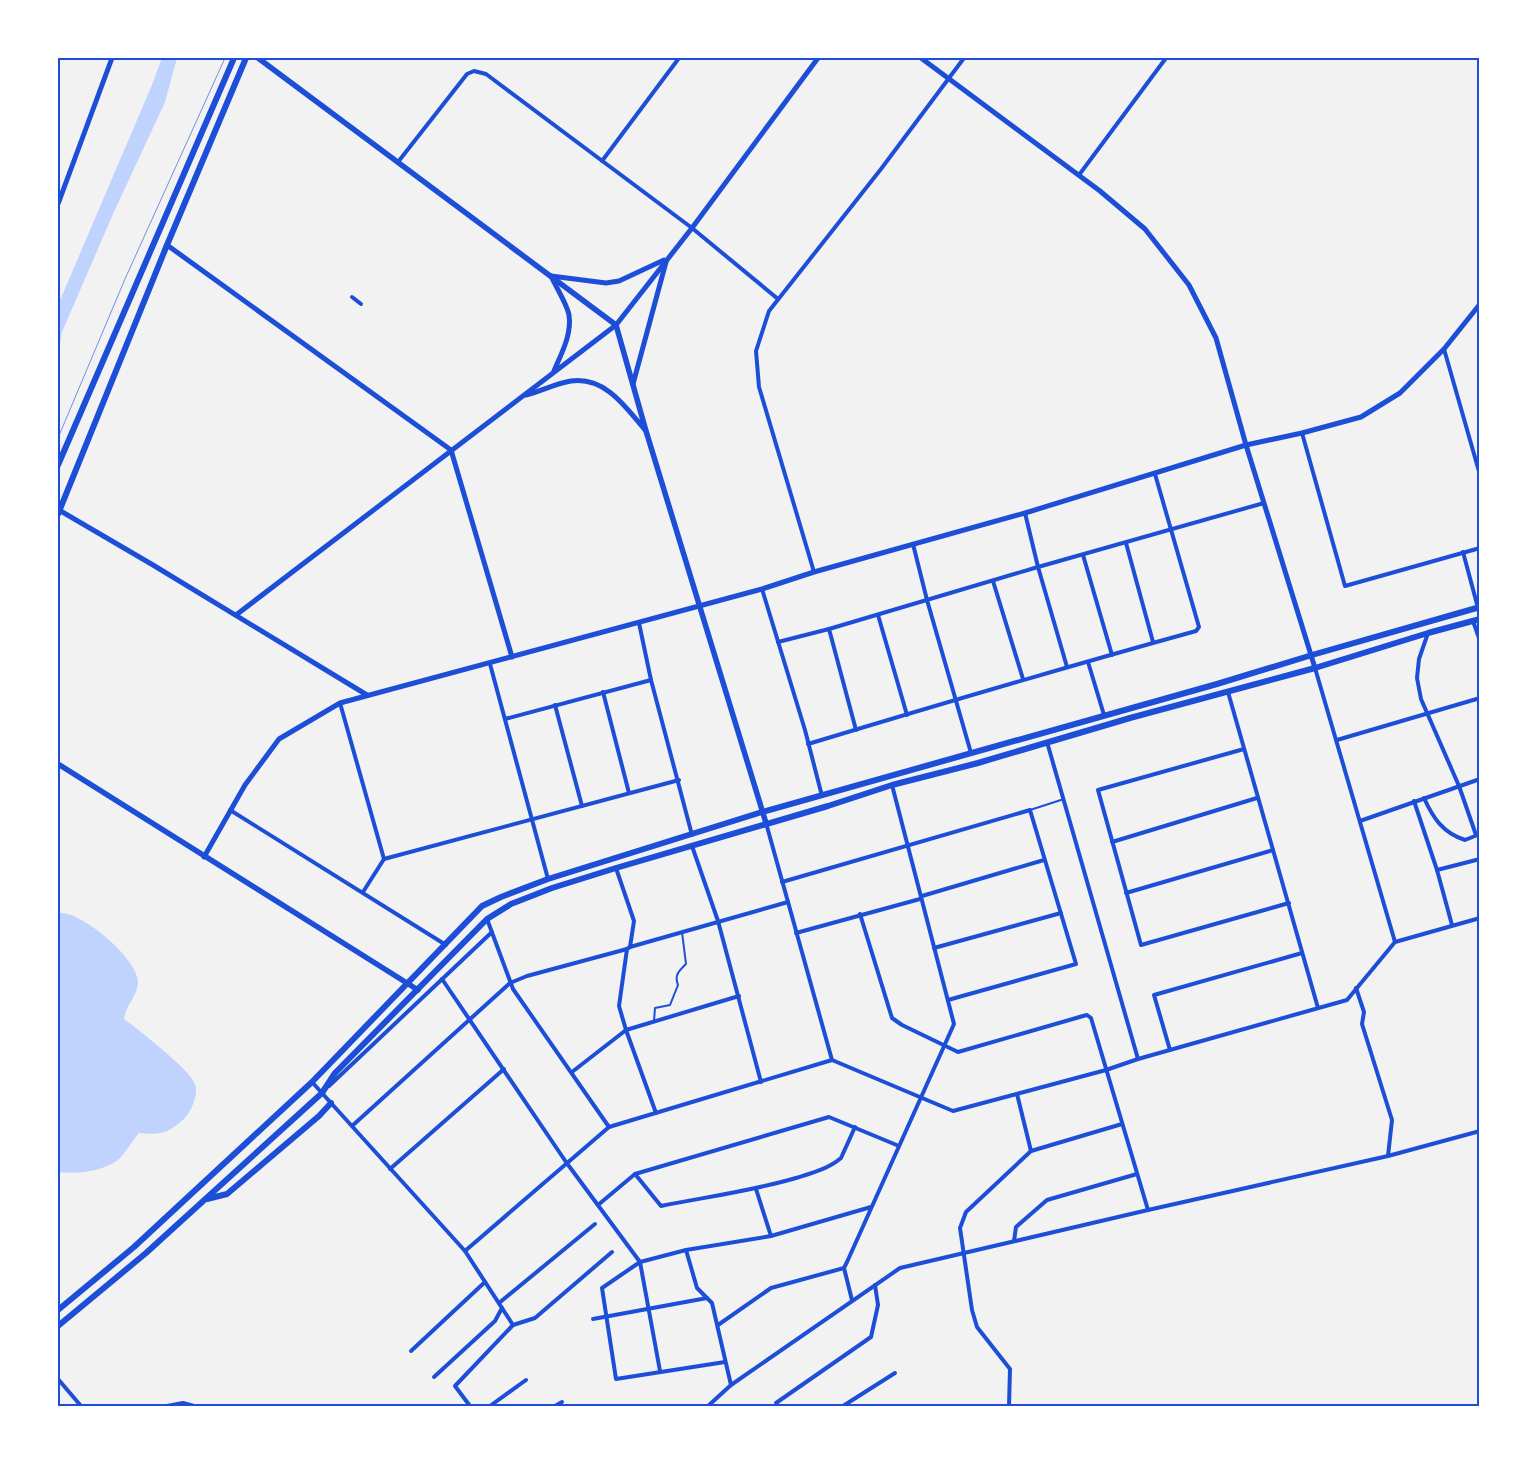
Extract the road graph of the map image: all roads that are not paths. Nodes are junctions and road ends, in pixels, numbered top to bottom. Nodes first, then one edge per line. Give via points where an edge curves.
1 (112, 58) edge
2 (234, 58) edge
3 (246, 58) edge
4 (258, 58) edge
5 (679, 58) edge
6 (818, 58) edge
7 (921, 58) edge
8 (964, 58) edge
9 (1166, 58) edge
10 (948, 78) junction
11 (602, 161) junction
12 (398, 162) junction
13 (1079, 175) junction
14 (58, 204) edge
15 (692, 228) junction
16 (168, 244) junction
17 (667, 259) junction
18 (551, 276) junction
19 (352, 297) dead end
20 (778, 299) junction
21 (361, 304) dead end
22 (1480, 304) edge
23 (616, 324) junction
24 (1444, 349) junction
25 (553, 372) junction
26 (633, 384) junction
27 (521, 397) junction
28 (646, 431) junction
29 (1302, 433) junction
30 (1246, 445) junction
31 (1480, 448) edge
32 (451, 450) junction
33 (1472, 450) junction
34 (58, 465) edge
35 (1155, 474) junction
36 (1480, 475) edge
37 (1264, 503) junction
38 (58, 512) edge
39 (1025, 513) junction
40 (1172, 530) junction
41 (1126, 543) junction
42 (913, 544) junction
43 (1480, 548) edge
44 (1463, 552) junction
45 (1083, 555) junction
46 (1038, 567) junction
47 (814, 572) junction
48 (993, 581) junction
49 (762, 589) junction
50 (927, 600) junction
51 (701, 606) junction
52 (1478, 607) edge
53 (236, 615) junction
54 (878, 615) junction
55 (1476, 620) edge
56 (639, 623) junction
57 (829, 629) junction
58 (1478, 631) edge
59 (1428, 633) junction
60 (1480, 641) edge
61 (778, 642) junction
62 (1153, 642) junction
63 (1312, 655) junction
64 (1112, 656) junction
65 (512, 657) junction
66 (1088, 662) junction
67 (490, 664) junction
68 (1067, 667) junction
69 (1315, 668) junction
70 (1023, 679) junction
71 (651, 680) junction
72 (603, 692) junction
73 (1228, 692) junction
74 (367, 695) junction
75 (1480, 698) edge
76 (957, 700) junction
77 (340, 703) junction
78 (556, 705) junction
79 (1429, 714) junction
80 (907, 715) junction
81 (1104, 715) junction
82 (504, 718) junction
83 (856, 730) junction
84 (1337, 740) junction
85 (1047, 742) junction
86 (808, 744) junction
87 (1244, 750) junction
88 (972, 752) junction
89 (58, 764) edge
90 (1480, 779) edge
91 (679, 780) junction
92 (892, 785) junction
93 (1459, 786) junction
94 (629, 793) junction
95 (822, 796) junction
96 (1258, 798) junction
97 (1424, 798) junction
98 (1064, 800) junction
99 (1414, 801) junction
100 (582, 806) junction
101 (230, 810) junction
102 (1030, 810) junction
103 (762, 812) junction
104 (531, 819) junction
105 (1360, 820) junction
106 (766, 823) junction
107 (1478, 834) edge
108 (692, 835) junction
109 (1112, 842) junction
110 (692, 846) junction
111 (909, 846) junction
112 (1273, 850) junction
113 (204, 857) junction
114 (384, 859) junction
115 (1480, 859) edge
116 (1044, 860) junction
117 (616, 868) junction
118 (1437, 870) junction
119 (548, 879) junction
120 (782, 882) junction
121 (364, 892) junction
122 (1126, 893) junction
123 (921, 897) junction
124 (788, 902) junction
125 (1288, 903) junction
126 (1060, 913) junction
127 (860, 914) junction
128 (1480, 918) edge
129 (487, 919) junction
130 (718, 921) junction
131 (1452, 925) junction
132 (492, 932) junction
133 (682, 932) junction
134 (796, 933) junction
135 (1395, 942) junction
136 (446, 945) junction
137 (629, 948) junction
138 (934, 948) junction
139 (1302, 953) junction
140 (442, 979) junction
141 (510, 982) junction
142 (407, 983) junction
143 (1356, 988) junction
144 (418, 990) junction
145 (738, 996) junction
146 (948, 1000) junction
147 (1318, 1008) junction
148 (470, 1020) junction
149 (654, 1022) junction
150 (626, 1030) junction
151 (945, 1045) junction
152 (1170, 1050) junction
153 (1138, 1058) junction
154 (832, 1060) junction
155 (504, 1069) junction
156 (1106, 1070) junction
157 (572, 1072) junction
158 (312, 1082) junction
159 (761, 1082) junction
160 (322, 1093) junction
161 (1017, 1094) junction
162 (921, 1098) junction
163 (331, 1103) junction
164 (656, 1113) junction
165 (1122, 1124) junction
166 (352, 1126) junction
167 (609, 1126) junction
168 (856, 1127) junction
169 (1480, 1131) edge
170 (899, 1146) junction
171 (1031, 1151) junction
172 (1388, 1156) junction
173 (566, 1162) junction
174 (390, 1169) junction
175 (635, 1174) junction
176 (1137, 1174) junction
177 (756, 1189) junction
178 (206, 1200) junction
179 (598, 1206) junction
180 (871, 1207) junction
181 (1148, 1210) junction
182 (595, 1224) dead end
183 (771, 1236) junction
184 (1014, 1241) junction
185 (686, 1250) junction
186 (464, 1251) junction
187 (612, 1252) dead end
188 (964, 1254) junction
189 (640, 1262) junction
190 (844, 1268) junction
191 (485, 1282) junction
192 (876, 1285) junction
193 (707, 1298) junction
194 (852, 1300) junction
195 (499, 1303) junction
196 (502, 1308) junction
197 (58, 1310) edge
198 (649, 1310) junction
199 (606, 1316) junction
200 (593, 1319) dead end
201 (513, 1324) junction
202 (718, 1325) junction
203 (58, 1326) edge
204 (411, 1351) dead end
205 (725, 1362) junction
206 (660, 1371) junction
207 (895, 1373) dead end
208 (434, 1377) dead end
209 (58, 1379) edge
210 (526, 1380) dead end
211 (731, 1385) junction
212 (562, 1402) dead end
213 (82, 1406) edge
214 (167, 1406) edge
215 (194, 1406) edge
216 (470, 1406) edge
217 (490, 1406) edge
218 (555, 1406) edge
219 (708, 1406) edge
220 (778, 1406) edge
221 (843, 1406) edge
222 (1009, 1406) edge

1 - 14 street
2 - 34 main road
3 - 16 main road
4 - 12 main road
5 - 11 street
6 - 15 street
7 - 10 street
8 - 10 street
9 - 13 street
10 - 13 street
10 - 20 street
11 - 12 street via 486,74 474,71 467,74
11 - 15 street
12 - 18 main road
13 - 30 street via 1145,229 1189,285 1216,338
15 - 17 street
15 - 20 street
16 - 32 street
16 - 38 main road
17 - 18 street via 619,281 606,283
17 - 23 street
17 - 26 street
18 - 23 main road
18 - 25 street via 569,314 566,343
19 - 21 street
20 - 47 street via 769,311 756,351 759,387
22 - 24 street
23 - 25 street
23 - 26 main road
24 - 29 street via 1400,393 1361,417
24 - 33 street
25 - 27 street
26 - 28 main road
27 - 28 street via 571,381 581,381 612,393
27 - 32 street
28 - 51 main road
29 - 30 street
29 - 44 street via 1345,586
30 - 35 street
30 - 37 street
31 - 33 street
32 - 53 street
32 - 65 street
33 - 36 street
35 - 39 street
35 - 40 street
37 - 40 street
37 - 63 street
38 - 53 street
39 - 42 street
39 - 46 street
40 - 41 street
40 - 62 street via 1199,627
41 - 45 street
41 - 62 street
42 - 47 street
42 - 50 street
43 - 44 street
44 - 52 street
45 - 46 street
45 - 64 street
46 - 48 street
46 - 68 street
47 - 49 street
48 - 50 street
48 - 70 street
49 - 51 street
49 - 61 street
50 - 54 street
50 - 76 street
51 - 56 street
51 - 103 main road
52 - 63 main road
53 - 74 street
54 - 57 street
54 - 80 street
55 - 58 street
55 - 59 main road
56 - 65 street
56 - 71 street
57 - 61 street
57 - 83 street
58 - 60 street
59 - 69 main road
59 - 79 street via 1419,659 1417,678 1421,699
61 - 86 street
62 - 64 street
63 - 69 street
63 - 81 main road
64 - 66 street
65 - 67 street
66 - 68 street
66 - 81 street
67 - 74 street
67 - 82 street
68 - 70 street
69 - 73 main road
69 - 84 street
70 - 76 street
71 - 72 street
71 - 91 street
72 - 78 street
72 - 94 street
73 - 85 main road
73 - 87 street
74 - 77 street
75 - 79 street
76 - 80 street
76 - 88 street
77 - 101 street via 279,739
77 - 114 street
78 - 82 street
78 - 100 street
79 - 84 street
79 - 93 street
80 - 83 street
81 - 88 main road
82 - 104 street
83 - 86 street
84 - 105 street
85 - 92 main road
85 - 98 street
86 - 95 street
87 - 96 street
87 - 109 street via 1098,790
88 - 95 main road
89 - 113 main road
90 - 93 street
91 - 94 street
91 - 108 street
92 - 106 main road
92 - 111 street
93 - 97 street
93 - 107 street
94 - 100 street
95 - 103 main road
96 - 109 street
96 - 112 street
97 - 99 street
97 - 107 street via 1433,817 1452,836 1464,840
98 - 102 lane
98 - 153 street
99 - 105 street
99 - 118 street
100 - 104 street
101 - 113 street
101 - 121 street
102 - 111 street
102 - 116 street
103 - 106 main road
103 - 108 main road
104 - 114 street
104 - 119 street
105 - 135 street
106 - 110 main road
106 - 120 street
108 - 119 main road
109 - 122 street
110 - 117 main road
110 - 130 street
111 - 120 street
111 - 123 street
112 - 122 street
112 - 125 street
113 - 142 main road
114 - 121 street
115 - 118 street
116 - 123 street
116 - 126 street
117 - 129 main road via 519,901
117 - 137 street via 634,921
118 - 131 street
119 - 136 main road via 482,906
120 - 124 street
121 - 136 street
122 - 125 street via 1142,945
123 - 127 street
123 - 138 street
124 - 130 street
124 - 134 street
125 - 139 street
126 - 138 street
126 - 146 street via 1076,964
127 - 134 street
127 - 151 street via 892,1018
128 - 131 street
129 - 132 street
129 - 144 main road
130 - 133 street
130 - 145 street
131 - 135 street
132 - 140 street
132 - 141 street
133 - 137 street
133 - 149 lane via 686,964 677,974 678,985 670,1005 655,1008
134 - 154 street
135 - 143 street
136 - 142 main road
137 - 141 street
137 - 150 street via 619,1006
138 - 146 street
139 - 147 street
139 - 152 street via 1154,994
140 - 148 street
140 - 160 street
141 - 148 street
141 - 157 street
142 - 144 main road
142 - 158 main road
143 - 147 street via 1347,1000
143 - 172 street via 1364,1012 1362,1024 1392,1120
144 - 160 main road via 335,1072
145 - 149 street
145 - 159 street
146 - 151 street via 954,1024
147 - 152 street
148 - 155 street
148 - 166 street
149 - 150 street
150 - 157 street
150 - 164 street
151 - 156 street via 958,1052 1087,1015 1092,1021
151 - 162 street
152 - 153 street
153 - 156 street
154 - 159 street
154 - 162 street
155 - 173 street
155 - 174 street
156 - 161 street
156 - 165 street
157 - 167 street
158 - 160 street
158 - 197 main road via 134,1247
159 - 164 street
160 - 163 street
160 - 178 main road
161 - 162 street via 953,1111
161 - 171 street
162 - 170 street
163 - 166 street
163 - 178 main road via 226,1194
164 - 167 street
165 - 171 street
165 - 176 street
166 - 174 street
167 - 173 street
168 - 170 street
168 - 175 street via 829,1117
168 - 177 street via 841,1158 826,1169
169 - 172 street
170 - 180 street
171 - 188 street via 966,1212 960,1228
172 - 181 street
173 - 179 street
173 - 186 street
174 - 186 street
175 - 177 street via 661,1206
175 - 179 street
176 - 181 street
176 - 184 street via 1047,1200 1016,1227
177 - 183 street
178 - 203 main road
179 - 189 street
180 - 183 street
180 - 190 street
181 - 184 street
182 - 195 street
183 - 185 street
184 - 188 street
185 - 189 street
185 - 193 street via 697,1288
186 - 191 street
187 - 201 street via 535,1318
188 - 192 street via 900,1268
188 - 222 street via 977,1328 1010,1369
189 - 198 street
189 - 199 street via 602,1288
190 - 194 street
190 - 202 street via 771,1288
191 - 195 street
191 - 204 street
192 - 194 street
192 - 220 street via 878,1305 871,1337 776,1403
193 - 198 street
193 - 202 street via 712,1303
194 - 211 street
195 - 196 street
196 - 201 street
196 - 208 street via 494,1321
198 - 199 street
198 - 206 street
199 - 200 street
199 - 206 street via 616,1378
201 - 216 street via 455,1386
202 - 205 street
205 - 206 street
205 - 211 street
207 - 221 street
209 - 213 street
210 - 217 street
211 - 219 street
212 - 218 street
214 - 215 street via 183,1403

